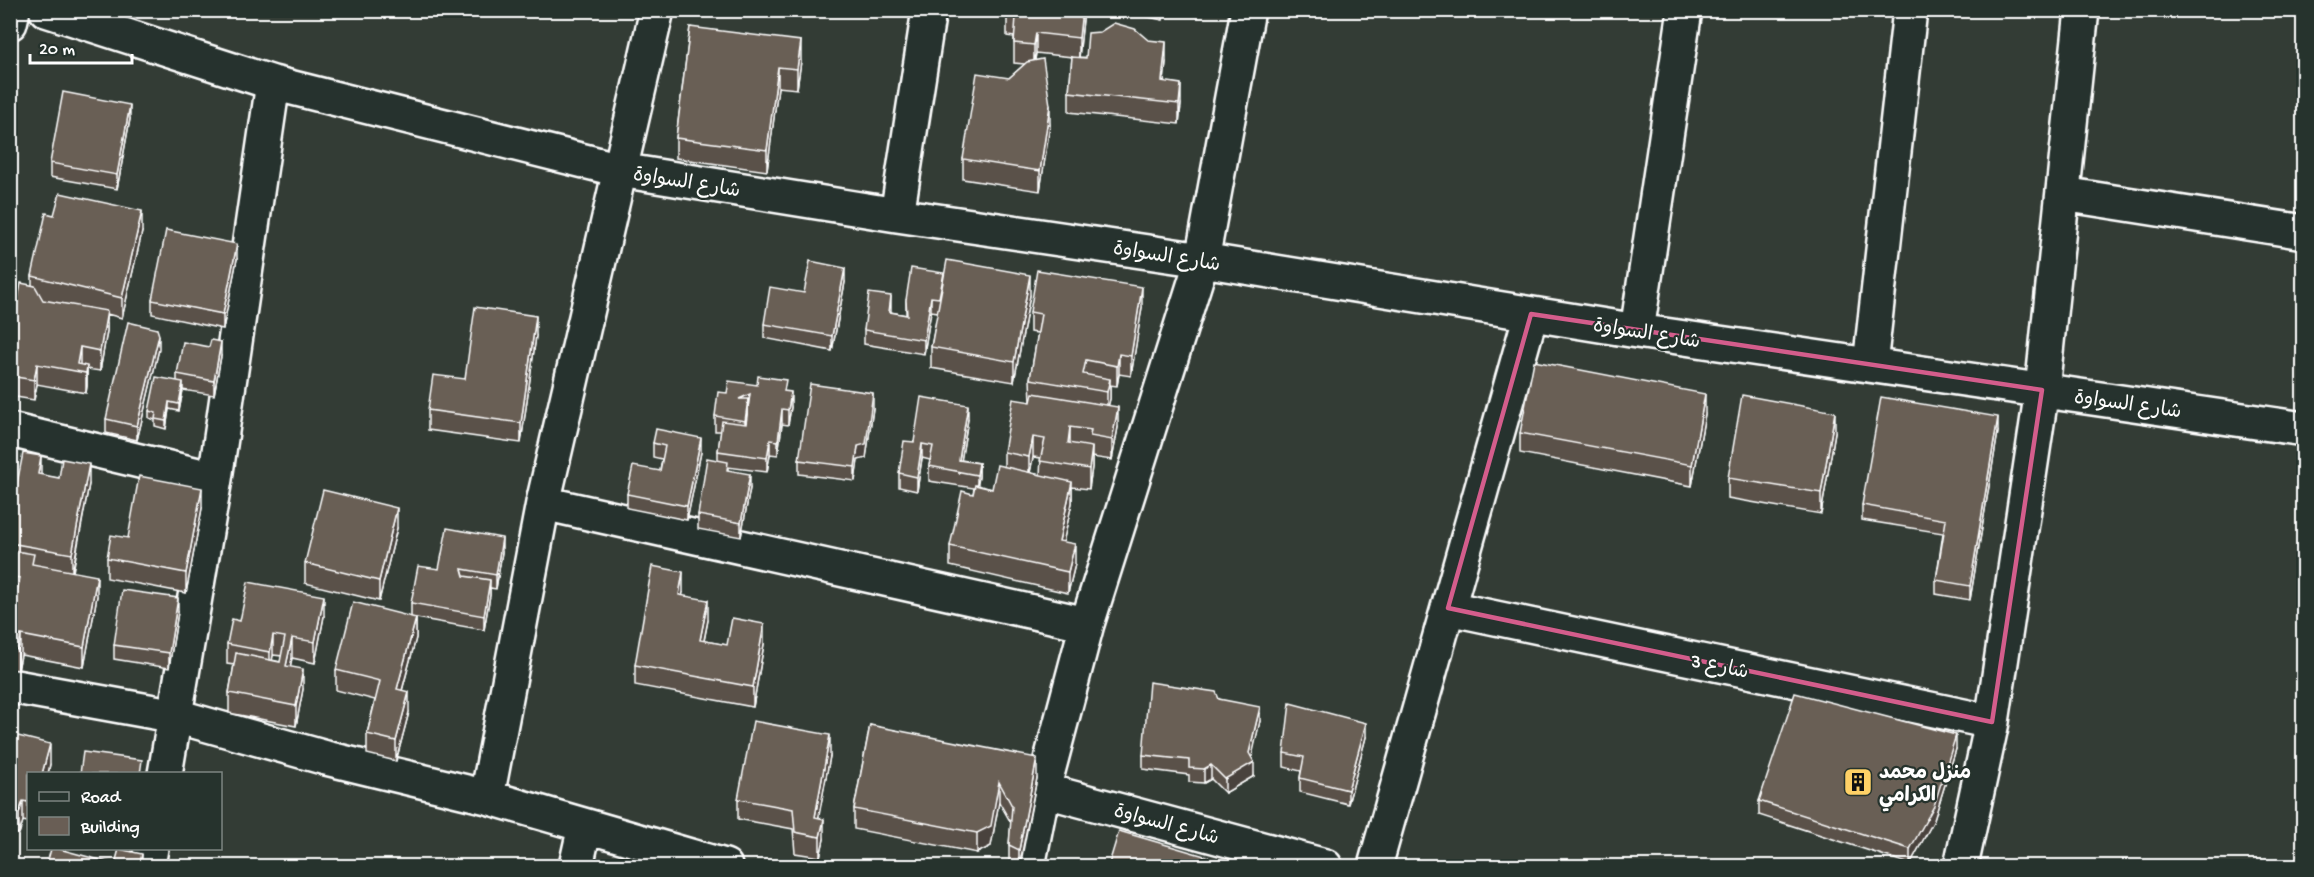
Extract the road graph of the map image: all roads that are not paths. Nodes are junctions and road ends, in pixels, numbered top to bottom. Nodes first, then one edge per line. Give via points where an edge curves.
1 (13, 10) edge
2 (46, 10) edge
3 (657, 10) edge
4 (929, 10) edge
5 (1248, 10) edge
6 (1685, 10) edge
7 (1910, 10) edge
8 (2082, 10) edge
9 (10, 23) edge
10 (273, 83) junction
11 (620, 170) junction
12 (2063, 194) junction
13 (897, 215) junction
14 (2304, 232) edge
15 (1202, 260) junction
16 (1531, 314) junction
17 (1637, 331) junction
18 (1870, 365) junction
19 (2042, 390) junction
20 (2304, 429) edge
21 (10, 430) edge
22 (214, 479) junction
23 (543, 503) junction
24 (1448, 608) junction
25 (1087, 624) junction
26 (10, 686) edge
27 (176, 716) junction
28 (1992, 722) junction
29 (165, 772) edge
30 (1043, 790) junction
31 (487, 797) junction
32 (585, 826) junction
33 (151, 850) edge
34 (148, 867) edge
35 (576, 867) edge
36 (724, 867) edge
37 (1028, 867) edge
38 (1325, 867) edge
39 (1375, 867) edge
40 (1961, 867) edge

1 - 9 street
2 - 10 street, شارع السواوة
3 - 11 street
4 - 13 street
5 - 15 street
6 - 17 street
7 - 18 street
8 - 12 street
10 - 11 street, شارع السواوة
10 - 22 street
11 - 13 street, شارع السواوة
11 - 23 street
12 - 14 street
12 - 19 street
13 - 15 street, شارع السواوة
15 - 16 street, شارع السواوة
15 - 25 street
16 - 17 street, شارع السواوة
16 - 24 street
17 - 18 street, شارع السواوة
18 - 19 street, شارع السواوة
19 - 20 street, شارع السواوة
19 - 28 street
21 - 22 street
22 - 27 street
23 - 25 street
23 - 31 street
24 - 28 street, شارع 3
24 - 39 street
25 - 30 street
26 - 27 street
27 - 29 street
27 - 31 street
28 - 40 street
30 - 37 street
30 - 38 street, شارع السواوة
31 - 32 street
32 - 35 street
32 - 36 street
33 - 34 street

